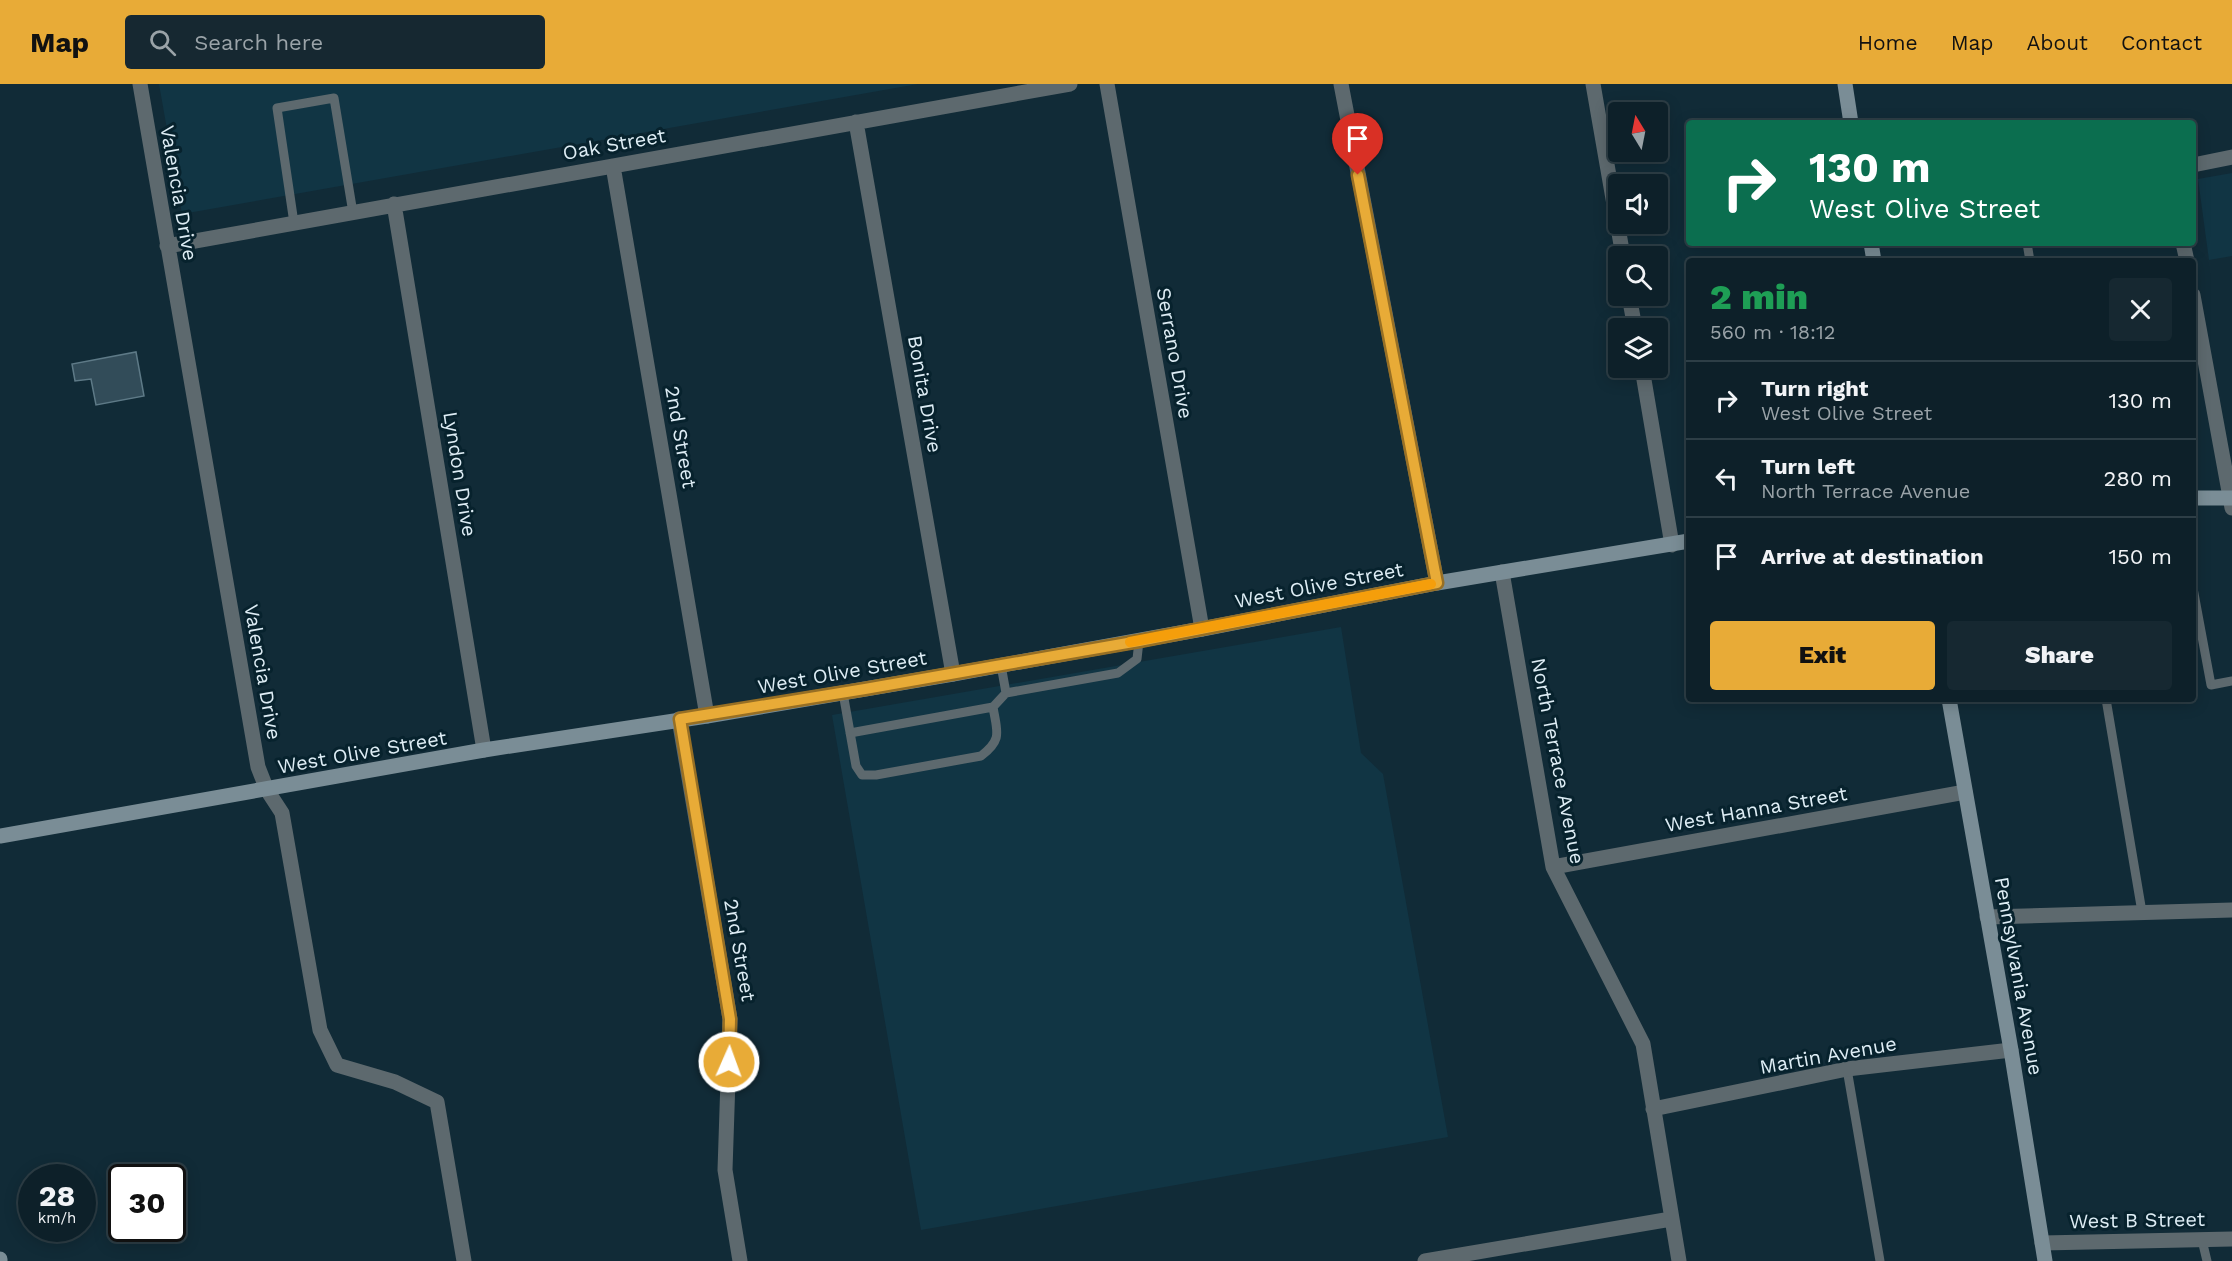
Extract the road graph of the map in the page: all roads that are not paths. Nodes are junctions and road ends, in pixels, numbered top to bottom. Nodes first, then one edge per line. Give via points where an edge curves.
1 (140, 84) edge
2 (1070, 84) edge
3 (1107, 84) edge
4 (1341, 84) edge
5 (1593, 84) edge
6 (1845, 84) edge
7 (1851, 120) edge
8 (856, 122) junction
9 (2232, 157) edge
10 (2196, 164) edge
11 (614, 166) junction
12 (394, 204) junction
13 (353, 213) junction
14 (294, 223) junction
15 (167, 246) junction
16 (1621, 246) edge
17 (2196, 311) edge
18 (1644, 378) edge
19 (2196, 498) edge
20 (2231, 502) edge
21 (1686, 543) edge
22 (1672, 545) junction
23 (1502, 572) junction
24 (1437, 583) junction
25 (2196, 604) edge
26 (1202, 629) junction
27 (1139, 641) junction
28 (1001, 665) junction
29 (953, 674) junction
30 (2232, 681) edge
31 (843, 693) junction
32 (1006, 693) junction
33 (1949, 702) edge
34 (2107, 702) edge
35 (993, 707) junction
36 (707, 716) junction
37 (680, 719) junction
38 (850, 733) junction
39 (484, 750) junction
40 (267, 790) junction
41 (1965, 792) junction
42 (0, 836) edge
43 (1553, 867) junction
44 (2232, 910) edge
45 (2142, 912) junction
46 (1987, 917) junction
47 (2011, 1050) junction
48 (1847, 1070) junction
49 (1653, 1109) junction
50 (1671, 1219) junction
51 (2232, 1239) edge
52 (2202, 1240) junction
53 (2042, 1243) junction
54 (464, 1261) edge
55 (740, 1261) edge
56 (1425, 1261) edge
57 (1679, 1261) edge
58 (1880, 1261) edge
59 (2045, 1261) edge
60 (2207, 1261) edge

1 - 15 street, Valencia Drive
2 - 8 street, Oak Street
3 - 26 street, Serrano Drive
4 - 24 street
5 - 16 street
6 - 7 street
8 - 11 street, Oak Street
8 - 29 street, Bonita Drive
9 - 10 street
11 - 12 street, Oak Street
11 - 36 street, 2nd Street
12 - 13 street, Oak Street
12 - 39 street, Lyndon Drive
13 - 14 street, Oak Street
13 - 14 lane via 334,98 277,108
14 - 15 street, Oak Street
15 - 40 street, Valencia Drive via 258,767
17 - 20 street
18 - 22 street
19 - 20 street
21 - 22 street, West Olive Street
22 - 23 street, West Olive Street
23 - 24 street, West Olive Street
23 - 43 street, North Terrace Avenue
24 - 26 street, West Olive Street
25 - 30 lane via 2211,686
26 - 27 street, West Olive Street
27 - 28 street, West Olive Street
27 - 32 lane via 1137,659 1118,673
28 - 29 street, West Olive Street
28 - 32 lane
29 - 31 street, West Olive Street
31 - 36 street, West Olive Street
31 - 38 lane
32 - 35 lane
33 - 41 street, Pennsylvania Avenue
34 - 45 lane
35 - 38 lane
35 - 38 lane via 998,736 993,747 981,756 862,775 856,766
36 - 37 street, West Olive Street
37 - 39 street, West Olive Street
37 - 55 street, 2nd Street via 730,1019 725,1170
39 - 40 street, West Olive Street
40 - 42 street, West Olive Street
40 - 54 street, Valencia Drive via 282,813 320,1030 337,1065 395,1082 437,1102
41 - 43 street, West Hanna Street
41 - 46 street, Pennsylvania Avenue
43 - 49 street, North Terrace Avenue via 1643,1044
44 - 45 street
45 - 46 street
46 - 47 street, Pennsylvania Avenue
47 - 48 street, Martin Avenue
47 - 53 street, Pennsylvania Avenue
48 - 49 street, Martin Avenue
48 - 58 lane
49 - 50 street, North Terrace Avenue
50 - 56 street
50 - 57 street, North Terrace Avenue
51 - 52 street, West B Street
52 - 53 street, West B Street
52 - 60 lane
53 - 59 street, Pennsylvania Avenue

